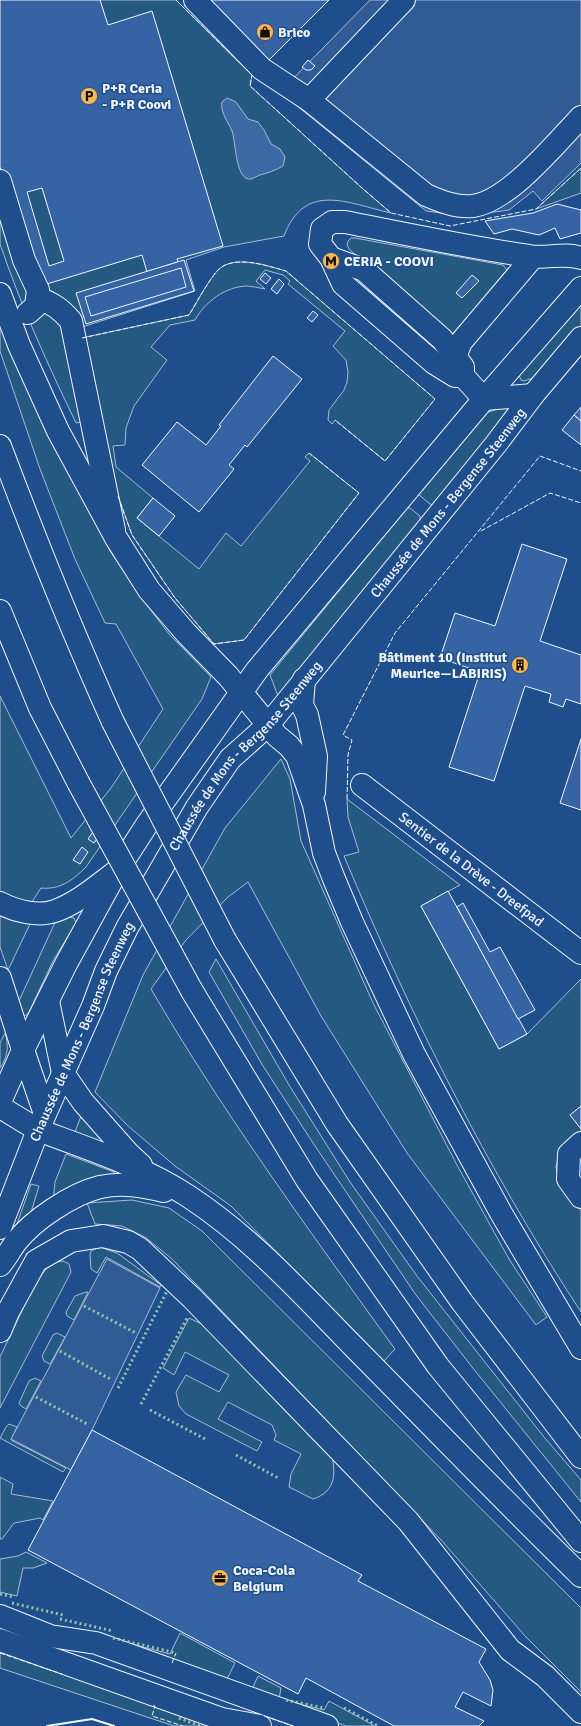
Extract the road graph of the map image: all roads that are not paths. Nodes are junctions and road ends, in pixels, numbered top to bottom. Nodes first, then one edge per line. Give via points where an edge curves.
1 (195, 0) edge
2 (404, 0) edge
3 (309, 100) junction
4 (581, 117) edge
5 (0, 181) edge
6 (0, 210) edge
7 (532, 257) junction
8 (581, 258) edge
9 (581, 288) edge
10 (0, 294) edge
11 (38, 298) junction
12 (581, 338) edge
13 (459, 366) junction
14 (533, 395) junction
15 (484, 399) junction
16 (0, 446) edge
17 (116, 538) junction
18 (0, 611) edge
19 (304, 679) junction
20 (241, 693) junction
21 (268, 725) junction
22 (362, 785) dead end
23 (314, 805) junction
24 (117, 871) junction
25 (0, 903) edge
26 (581, 953) edge
27 (0, 978) edge
28 (48, 1001) junction
29 (23, 1050) junction
30 (63, 1073) junction
31 (0, 1102) edge
32 (0, 1107) edge
33 (41, 1122) junction
34 (581, 1143) edge
35 (156, 1177) junction
36 (187, 1196) junction
37 (581, 1197) edge
38 (0, 1228) edge
39 (0, 1265) edge
40 (0, 1331) edge
41 (581, 1348) edge
42 (581, 1457) edge
43 (581, 1540) edge
44 (581, 1576) edge
45 (0, 1616) edge
46 (50, 1636) junction
47 (0, 1640) edge
48 (581, 1712) edge
49 (260, 1726) edge
50 (327, 1726) edge

1 - 3 main road via 262,69
2 - 3 main road
3 - 4 main road via 426,195 445,203 473,206 496,198 527,173
5 - 11 main road via 24,260 38,290
6 - 11 main road via 16,262 31,292 28,313 36,306
7 - 8 main road
7 - 13 main road via 461,342
7 - 13 main road via 345,222 332,222 322,229 320,244 331,258 343,284 434,363 455,376
9 - 15 main road
10 - 17 main road via 19,345 58,431
11 - 17 main road via 53,303 71,321
12 - 14 main road, Chaussée de Mons - Bergense Steenweg
13 - 15 main road
14 - 15 main road
14 - 19 main road, Chaussée de Mons - Bergense Steenweg
15 - 20 main road via 320,593
16 - 42 main road, bridge via 74,635 113,722 225,940 337,1124 462,1302
17 - 20 main road via 149,590
18 - 43 main road, bridge via 40,708 78,782 192,991 307,1180 438,1366
19 - 21 main road, Chaussée de Mons - Bergense Steenweg
19 - 23 main road via 302,705 316,756
20 - 21 main road
20 - 24 main road
21 - 23 main road via 297,756
21 - 30 main road, Chaussée de Mons - Bergense Steenweg via 230,759 163,863 106,971
22 - 26 main road, Sentier de la Drève - Dreefpad
23 - 41 main road via 324,853 337,886 414,1054 501,1213
24 - 25 main road via 78,899 54,912 26,912
24 - 28 main road
27 - 29 main road
28 - 29 main road
28 - 30 main road
29 - 31 main road
29 - 33 main road
30 - 33 main road, Chaussée de Mons - Bergense Steenweg
30 - 35 main road via 83,1102 128,1153
32 - 33 main road
33 - 35 main road
33 - 38 main road, Chaussée de Mons - Bergense Steenweg
34 - 37 main road via 568,1154 568,1179
35 - 36 main road
36 - 39 main road via 135,1185 100,1187 69,1201 39,1219 16,1241
36 - 44 main road via 230,1226 288,1280
40 - 48 main road via 36,1261 71,1241 103,1236 128,1242 140,1249 203,1309 408,1521 510,1650 545,1676
45 - 46 main road
46 - 49 main road via 148,1681 237,1714
46 - 50 main road via 96,1643
47 - 49 main road via 222,1719

